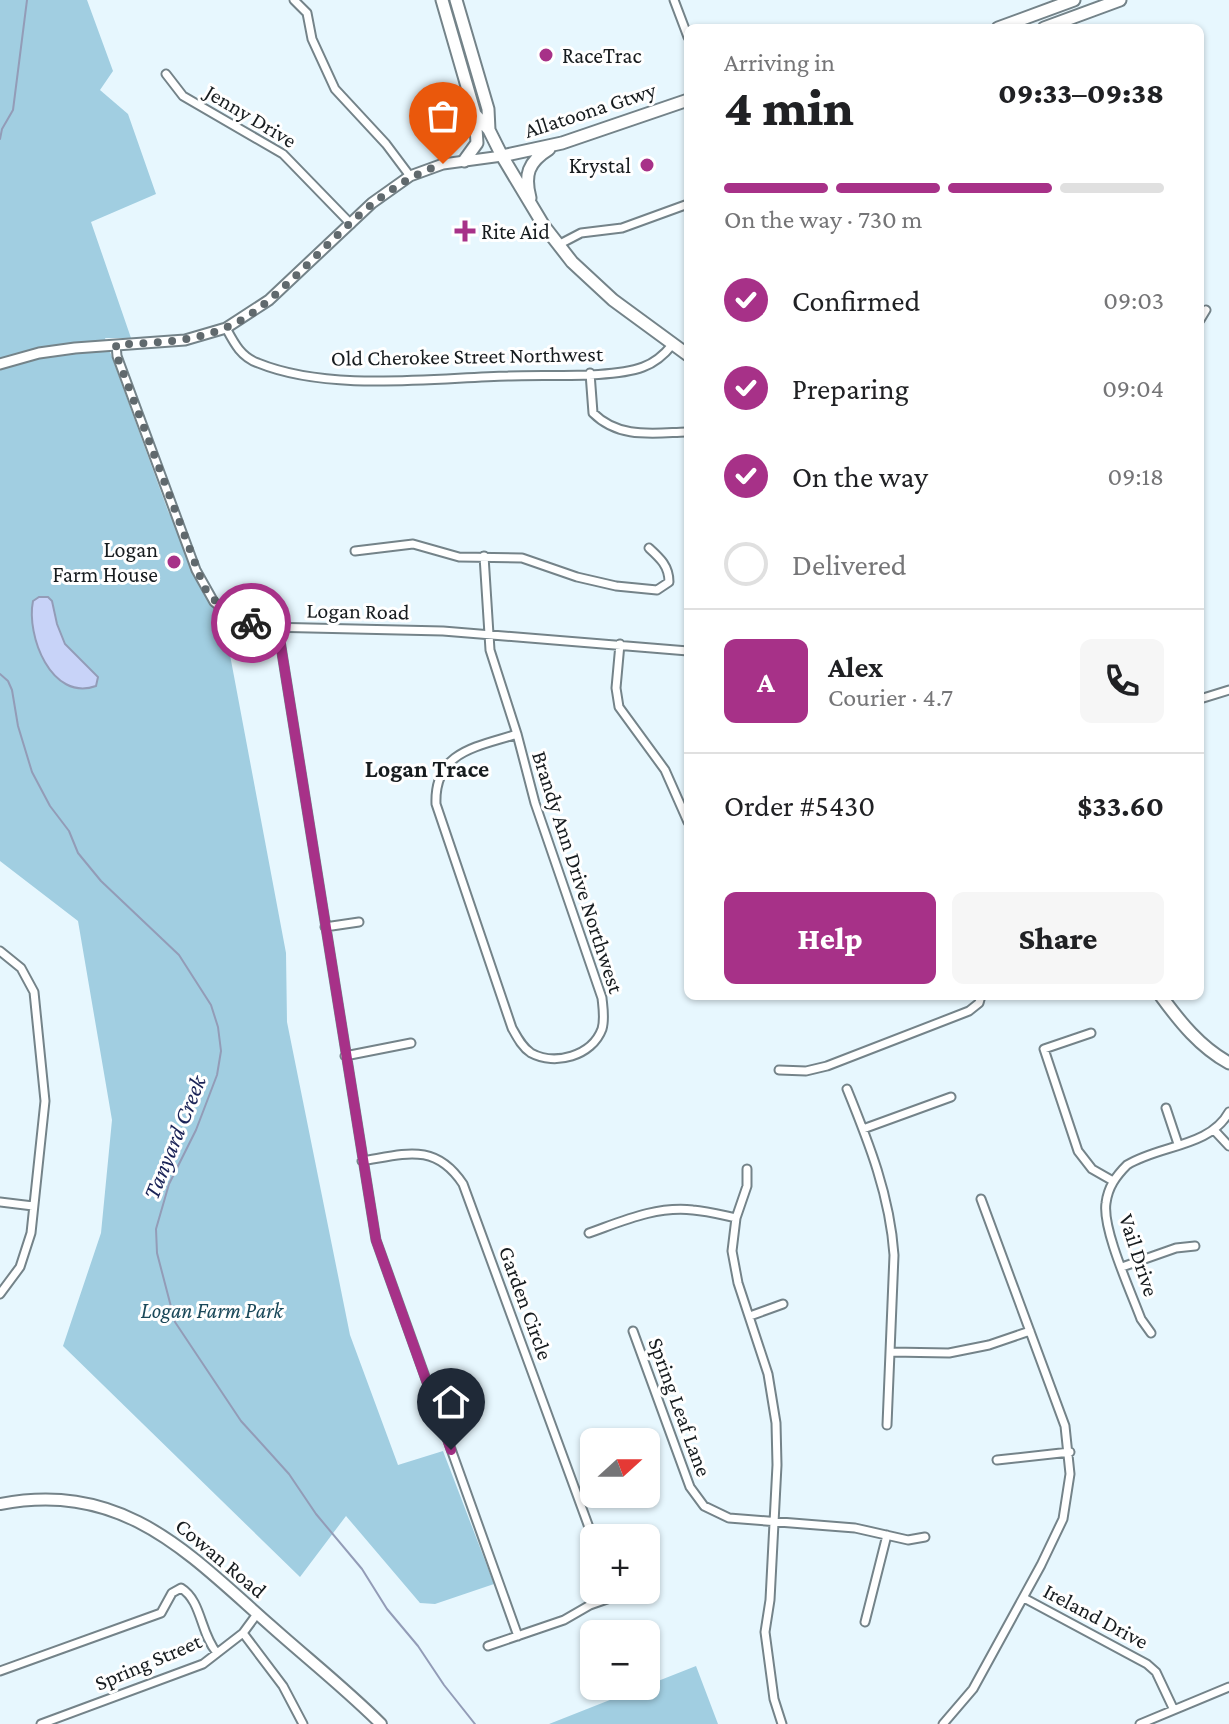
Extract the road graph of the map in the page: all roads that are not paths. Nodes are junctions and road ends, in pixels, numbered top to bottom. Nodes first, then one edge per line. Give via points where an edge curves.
1 (294, 0) edge
2 (442, 0) edge
3 (456, 0) edge
4 (674, 0) edge
5 (1074, 0) edge
6 (1120, 0) edge
7 (1009, 24) edge
8 (1054, 24) edge
9 (684, 26) edge
10 (166, 74) dead end
11 (684, 101) edge
12 (475, 114) junction
13 (489, 130) junction
14 (557, 144) junction
15 (502, 156) junction
16 (464, 161) junction
17 (410, 176) junction
18 (684, 205) edge
19 (532, 206) junction
20 (351, 224) junction
21 (557, 245) junction
22 (1206, 310) dead end
23 (1204, 313) edge
24 (226, 328) junction
25 (116, 345) junction
26 (672, 345) junction
27 (684, 352) edge
28 (0, 364) edge
29 (590, 373) junction
30 (684, 432) edge
31 (649, 548) dead end
32 (355, 551) dead end
33 (484, 556) junction
34 (278, 628) junction
35 (487, 636) junction
36 (620, 644) junction
37 (684, 651) edge
38 (1229, 690) edge
39 (1204, 698) edge
40 (517, 734) junction
41 (684, 813) edge
42 (359, 922) dead end
43 (325, 927) junction
44 (0, 951) edge
45 (980, 1000) edge
46 (1164, 1000) edge
47 (1091, 1033) dead end
48 (411, 1043) dead end
49 (345, 1056) junction
50 (1229, 1063) edge
51 (779, 1070) dead end
52 (847, 1089) dead end
53 (951, 1097) dead end
54 (1166, 1108) dead end
55 (1229, 1112) edge
56 (863, 1129) junction
57 (1214, 1130) junction
58 (1178, 1144) junction
59 (1229, 1146) edge
60 (362, 1161) junction
61 (747, 1169) dead end
62 (1113, 1181) junction
63 (981, 1199) dead end
64 (0, 1202) edge
65 (33, 1206) junction
66 (736, 1218) junction
67 (589, 1233) dead end
68 (1195, 1246) dead end
69 (1122, 1267) junction
70 (0, 1294) edge
71 (783, 1304) dead end
72 (750, 1316) junction
73 (633, 1331) dead end
74 (1030, 1331) junction
75 (1151, 1333) dead end
76 (891, 1352) junction
77 (887, 1425) dead end
78 (1070, 1452) junction
79 (997, 1460) dead end
80 (0, 1504) edge
81 (773, 1521) junction
82 (588, 1524) edge
83 (887, 1535) junction
84 (925, 1537) dead end
85 (1024, 1598) junction
86 (593, 1604) edge
87 (257, 1614) junction
88 (865, 1622) dead end
89 (243, 1633) junction
90 (518, 1636) junction
91 (488, 1646) dead end
92 (217, 1653) junction
93 (0, 1671) edge
94 (1229, 1687) edge
95 (1173, 1708) junction
96 (41, 1724) edge
97 (303, 1724) edge
98 (381, 1724) edge
99 (782, 1724) edge
100 (943, 1724) edge
101 (1140, 1724) edge

1 - 17 street via 307,13 312,39 335,89
2 - 12 main road
3 - 13 main road via 488,109
4 - 9 street
5 - 7 main road
6 - 8 main road
10 - 20 street, Jenny Drive via 183,96 283,154
11 - 14 main road, Allatoona Gtwy
12 - 13 main road
12 - 16 main road via 477,143
13 - 15 main road
14 - 15 main road, Allatoona Gtwy
14 - 19 main road via 527,170
15 - 16 street, Allatoona Gtwy
15 - 19 main road
16 - 17 street, Allatoona Gtwy
17 - 20 street, Allatoona Gtwy
18 - 21 street via 622,228 581,233
19 - 21 main road
20 - 24 street, Allatoona Gtwy via 269,300
21 - 26 main road via 613,300
22 - 23 street
24 - 25 street, Allatoona Gtwy via 185,340
24 - 29 street, Old Cherokee Street Northwest via 251,360 335,380
25 - 28 street, Allatoona Gtwy via 48,352
25 - 34 street, Logan Road via 204,587 229,614
26 - 27 main road
26 - 29 street, Old Cherokee Street Northwest via 643,367
29 - 30 street via 593,413 602,422 619,432
31 - 33 street via 667,570 669,582 663,589 616,586 522,558
32 - 33 street via 413,544 459,557
33 - 35 street, Brandy Ann Drive Northwest
34 - 35 street, Logan Road
34 - 43 street
35 - 36 street, Logan Road
35 - 40 street, Brandy Ann Drive Northwest
36 - 37 street, Logan Road
36 - 41 street via 619,707 665,770
38 - 39 street
40 - 40 street, Brandy Ann Drive Northwest via 535,803 602,998 603,1021 594,1042 558,1059 530,1052 512,1028 436,804 438,778 451,759
42 - 43 street
43 - 49 street
44 - 65 street via 21,968 37,1005 45,1101
45 - 51 street via 969,1011 827,1066
46 - 50 main road via 1202,1045
47 - 62 street via 1044,1049 1078,1151 1092,1169
48 - 49 street
49 - 60 street
52 - 56 street
53 - 56 street
54 - 58 street
55 - 57 street
56 - 76 street via 892,1230
57 - 58 street
57 - 59 street
58 - 62 street via 1135,1161
60 - 82 street, Garden Circle via 422,1153 442,1161 463,1184
60 - 90 street via 383,1262
61 - 66 street
62 - 69 street, Vail Drive via 1105,1214
63 - 74 street
64 - 65 street
65 - 70 street via 26,1249
66 - 67 street via 666,1209
66 - 72 street via 734,1266
68 - 69 street
69 - 75 street, Vail Drive
71 - 72 street
72 - 81 street via 776,1423
73 - 81 street, Spring Leaf Lane via 696,1497 729,1518
74 - 76 street via 949,1353
74 - 78 street
76 - 77 street
78 - 79 street
78 - 85 street via 1063,1519
80 - 87 main road, Cowan Road via 74,1501 144,1523
81 - 83 street, Spring Leaf Lane
81 - 99 street via 765,1632
83 - 84 street, Spring Leaf Lane
83 - 88 street
85 - 95 street, Ireland Drive via 1147,1664
85 - 100 street via 973,1689
86 - 90 street
87 - 89 street, Spring Street
87 - 98 main road, Cowan Road
89 - 92 street, Spring Street
89 - 97 street via 283,1686
90 - 91 street
92 - 93 street via 206,1641 190,1593 181,1588 161,1613
92 - 96 street, Spring Street via 203,1664
94 - 95 street
95 - 101 street

